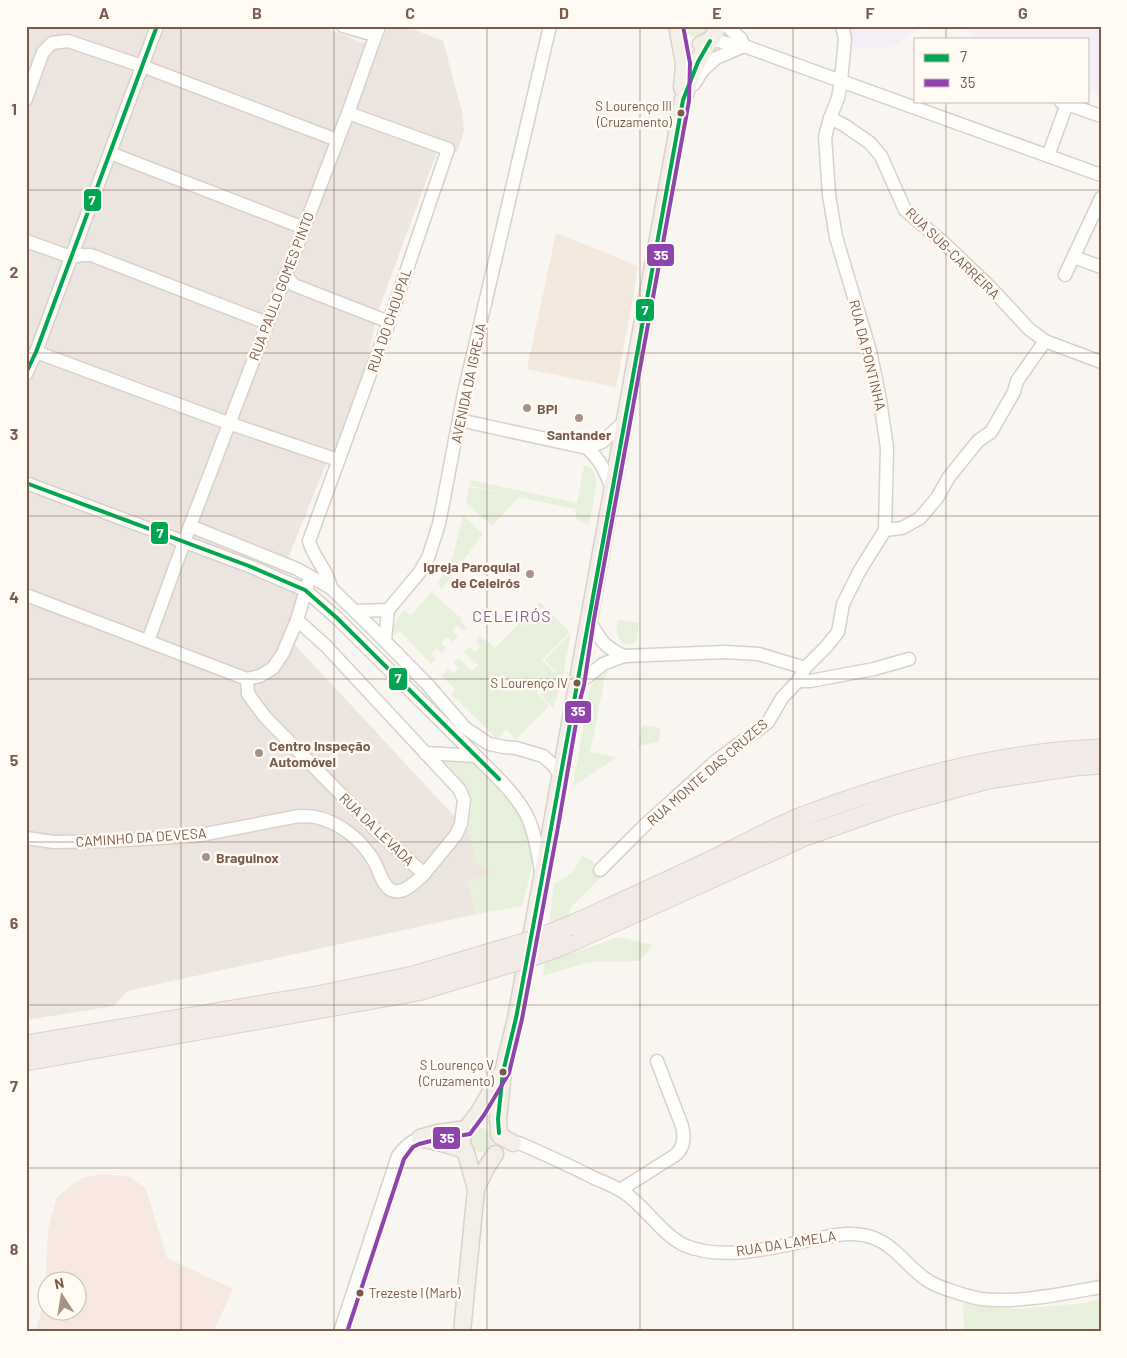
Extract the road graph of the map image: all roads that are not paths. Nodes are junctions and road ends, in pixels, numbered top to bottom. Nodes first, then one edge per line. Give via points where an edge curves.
1 (157, 26) edge
2 (343, 26) edge
3 (550, 26) edge
4 (727, 26) edge
5 (842, 26) edge
6 (378, 28) edge
7 (676, 29) edge
8 (713, 35) edge
9 (744, 46) junction
10 (142, 66) junction
11 (842, 81) junction
12 (26, 99) edge
13 (682, 100) junction
14 (1064, 103) edge
15 (348, 113) junction
16 (1101, 116) edge
17 (830, 118) junction
18 (337, 140) junction
19 (110, 153) junction
20 (1048, 156) junction
21 (1101, 176) edge
22 (1101, 198) edge
23 (304, 228) junction
24 (26, 241) edge
25 (71, 257) junction
26 (1074, 257) junction
27 (1101, 267) edge
28 (286, 275) junction
29 (1065, 275) dead end
30 (389, 322) junction
31 (267, 323) junction
32 (1045, 342) junction
33 (36, 352) junction
34 (1101, 362) edge
35 (26, 374) edge
36 (459, 420) junction
37 (624, 422) junction
38 (228, 423) junction
39 (587, 448) junction
40 (338, 460) junction
41 (26, 483) edge
42 (612, 489) junction
43 (190, 526) junction
44 (885, 530) junction
45 (184, 542) junction
46 (311, 577) junction
47 (331, 588) junction
48 (305, 590) junction
49 (26, 595) edge
50 (388, 610) junction
51 (354, 611) junction
52 (588, 618) junction
53 (297, 620) junction
54 (374, 629) junction
55 (384, 640) junction
56 (148, 641) junction
57 (361, 642) junction
58 (624, 656) junction
59 (909, 658) dead end
60 (805, 668) junction
61 (247, 679) junction
62 (798, 681) junction
63 (578, 684) junction
64 (1101, 749) edge
65 (426, 753) junction
66 (476, 756) junction
67 (1101, 764) edge
68 (560, 775) junction
69 (26, 838) edge
70 (600, 870) dead end
71 (424, 874) junction
72 (542, 878) junction
73 (568, 935) junction
74 (143, 1032) junction
75 (26, 1045) edge
76 (26, 1061) edge
77 (657, 1061) dead end
78 (503, 1072) junction
79 (468, 1126) junction
80 (420, 1138) junction
81 (501, 1142) junction
82 (465, 1152) junction
83 (476, 1190) junction
84 (620, 1190) junction
85 (1101, 1286) edge
86 (340, 1332) edge
87 (462, 1332) edge

1 - 10 street
2 - 6 street via 367,34
3 - 36 street, AVENIDA DA IGREJA
4 - 9 street
5 - 11 street, RUA DA PONTINHA via 845,39
6 - 15 street, RUA PAULO GOMES PINTO
7 - 8 main road via 682,39 694,45 700,45
7 - 13 main road via 684,63
8 - 9 street via 725,43
8 - 13 main road
9 - 11 street
9 - 13 street via 708,65
10 - 12 street via 68,41 52,43 43,52
10 - 18 street
10 - 19 street
11 - 17 street, RUA DA PONTINHA
11 - 20 street
13 - 37 main road
14 - 16 street
14 - 20 street
15 - 18 street, RUA PAULO GOMES PINTO
15 - 30 street, RUA DO CHOUPAL via 448,149
17 - 32 street, RUA SUB-CARREIRA via 870,143 881,156 905,210 946,245
17 - 44 street, RUA DA PONTINHA via 825,137 836,237 870,351 880,400 886,448
18 - 23 street, RUA PAULO GOMES PINTO
19 - 23 street
19 - 25 street
20 - 21 street
22 - 26 street
23 - 28 street, RUA PAULO GOMES PINTO
24 - 25 street
25 - 31 street via 91,255
25 - 33 street
26 - 27 street
26 - 29 street
28 - 30 street via 294,285
28 - 31 street, RUA PAULO GOMES PINTO
30 - 40 street, RUA DO CHOUPAL
31 - 38 street, RUA PAULO GOMES PINTO
32 - 34 street, RUA SUB-CARREIRA
32 - 44 street via 1017,381 991,432 978,441 920,518 902,528
33 - 35 street
33 - 38 street
36 - 39 street
36 - 50 street, AVENIDA DA IGREJA via 439,524 428,558 419,574
37 - 39 street via 602,442
37 - 42 main road
38 - 40 street
38 - 43 street, RUA PAULO GOMES PINTO
39 - 42 street via 605,471
40 - 47 street, RUA DO CHOUPAL via 308,541
41 - 45 street
42 - 52 main road
43 - 45 street, RUA PAULO GOMES PINTO
43 - 46 street via 298,568
44 - 60 street via 843,604 838,632
45 - 48 street
45 - 56 street
46 - 47 street
46 - 48 street
47 - 51 street
48 - 53 street
48 - 57 street
49 - 56 street
50 - 51 street
50 - 55 street
51 - 54 street
52 - 58 street via 599,638 611,650
52 - 63 main road
53 - 61 street via 273,668
53 - 65 street via 326,646
54 - 55 street
54 - 57 street
55 - 68 street via 465,728 489,744 543,756
56 - 61 street
57 - 66 street
58 - 60 street via 725,652 759,654
58 - 63 street via 602,664
59 - 62 street via 874,669
60 - 62 street, RUA MONTE DAS CRUZES
61 - 71 street, RUA DA LEVADA via 248,694 265,717
62 - 70 street, RUA MONTE DAS CRUZES via 782,698 768,722 710,767
63 - 68 main road
64 - 73 highway via 986,762 902,782 798,819 640,894
65 - 66 street
65 - 71 street, RUA DA LEVADA via 459,788 464,800 456,835
66 - 72 street via 527,815
67 - 73 highway via 988,779 896,804 805,836
68 - 72 main road
69 - 71 street, CAMINHO DA DEVESA via 54,842 195,836 314,816 344,829 360,843 391,890 410,887
72 - 78 main road
73 - 74 highway, bridge via 534,940 496,960
74 - 75 highway
74 - 76 highway
77 - 84 street via 684,1132 683,1142 678,1153
78 - 79 main road
78 - 81 main road via 498,1119
79 - 80 main road
79 - 81 main road via 475,1122 492,1124
79 - 82 main road via 462,1139
80 - 82 main road
80 - 86 street via 411,1142 398,1156
81 - 82 main road via 484,1160
81 - 83 main road
81 - 84 street, RUA DA LAMELA via 518,1143
82 - 83 main road
83 - 87 main road
84 - 85 street, RUA DA LAMELA via 668,1234 683,1245 700,1251 725,1253 763,1249 853,1234 876,1238 886,1244 925,1279 979,1298 1002,1300 1053,1295

